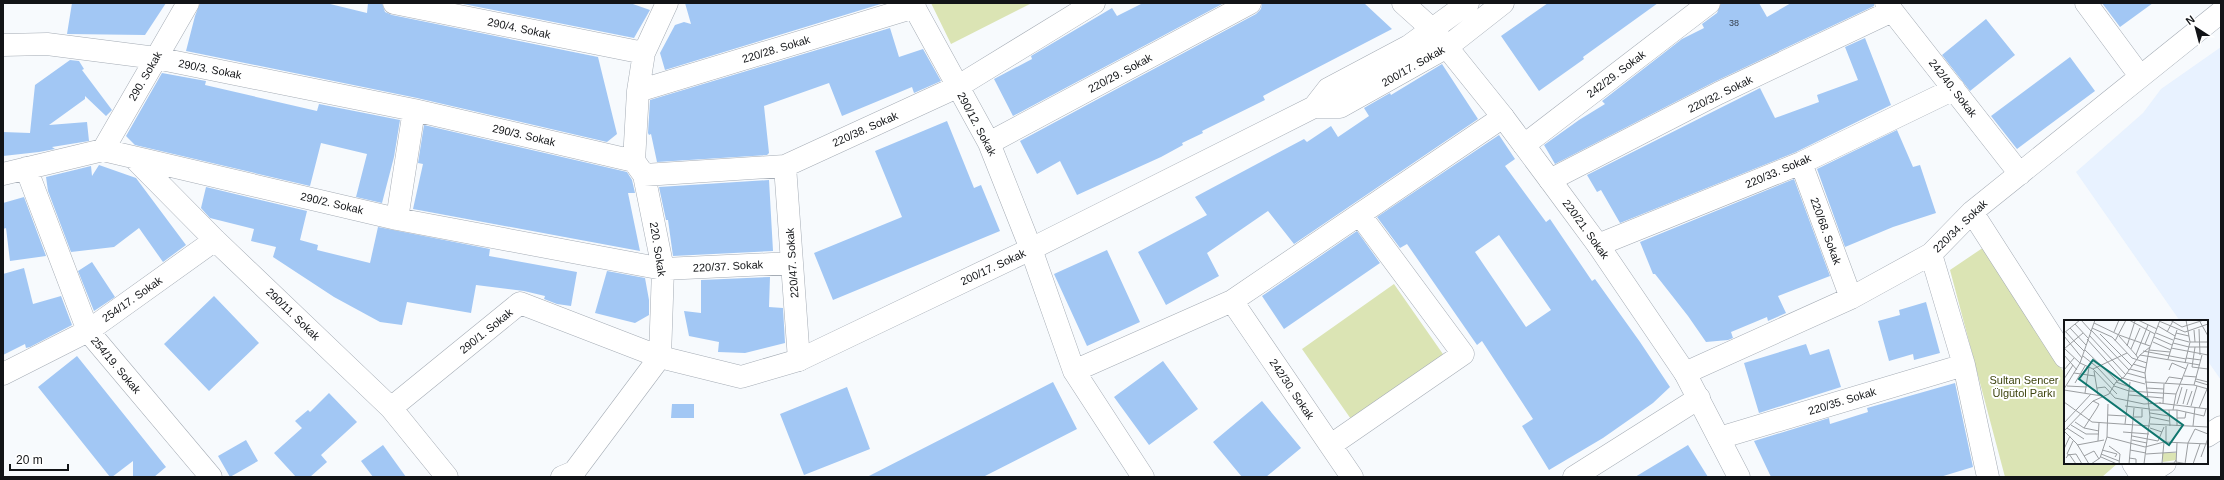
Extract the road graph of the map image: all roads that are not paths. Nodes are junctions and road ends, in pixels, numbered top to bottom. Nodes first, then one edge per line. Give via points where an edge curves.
1 (188, 3) edge
2 (394, 3) edge
3 (667, 3) edge
4 (1094, 3) edge
5 (1250, 3) edge
6 (1403, 3) edge
7 (1468, 3) edge
8 (1503, 3) edge
9 (1709, 3) edge
10 (2086, 3) edge
11 (914, 5) edge
12 (438, 7) edge
13 (1889, 7) edge
14 (1063, 12) edge
15 (2221, 12) edge
16 (1433, 30) junction
17 (3, 45) edge
18 (1447, 47) junction
19 (644, 53) junction
20 (156, 58) junction
21 (2140, 76) junction
22 (957, 87) junction
23 (1954, 89) junction
24 (638, 91) junction
25 (1314, 107) junction
26 (414, 110) junction
27 (1503, 117) junction
28 (989, 144) junction
29 (1524, 145) junction
30 (103, 150) junction
31 (133, 157) junction
32 (1801, 163) junction
33 (784, 166) junction
34 (26, 168) junction
35 (639, 168) junction
36 (3, 174) edge
37 (2020, 174) junction
38 (1550, 180) junction
39 (1972, 212) junction
40 (1360, 215) junction
41 (397, 219) junction
42 (215, 240) junction
43 (1598, 245) junction
44 (1031, 249) junction
45 (1931, 254) junction
46 (792, 263) junction
47 (664, 269) junction
48 (1851, 298) junction
49 (1232, 301) junction
50 (88, 331) junction
51 (2064, 355) edge
52 (660, 357) junction
53 (799, 360) junction
54 (1964, 365) junction
55 (1074, 371) junction
56 (1685, 373) junction
57 (3, 374) edge
58 (1699, 398) junction
59 (391, 408) junction
60 (2221, 427) edge
61 (2208, 435) edge
62 (1719, 438) junction
63 (1330, 445) junction
64 (2134, 464) edge
65 (2163, 464) edge
66 (569, 475) edge
67 (1984, 476) edge
68 (211, 477) edge
69 (446, 477) edge
70 (1143, 477) edge
71 (1352, 477) edge
72 (1574, 477) edge
73 (1739, 477) edge
74 (2142, 477) edge

1 - 20 street, 290. Sokak
2 - 12 street, 290/4. Sokak
3 - 19 street, 220. Sokak
4 - 14 street, 220/38. Sokak
5 - 28 street, 220/29. Sokak
6 - 16 street, 220/21. Sokak
7 - 16 street, 200/17. Sokak
8 - 18 street, 200/17. Sokak
9 - 29 street, 242/29. Sokak
10 - 21 street
11 - 22 street, 290/12. Sokak
11 - 24 street, 220/28. Sokak
12 - 19 street, 290/4. Sokak
13 - 23 street, 242/40. Sokak
13 - 38 street, 220/32. Sokak
14 - 22 street, 220/38. Sokak
15 - 21 street, 220/34. Sokak
16 - 18 street, 220/21. Sokak
16 - 25 street, 200/17. Sokak via 1409,46 1328,89
17 - 20 street, 290/3. Sokak via 46,44
18 - 25 street, 200/17. Sokak via 1340,107
18 - 27 street, 220/21. Sokak
19 - 24 street, 220. Sokak
20 - 26 street, 290/3. Sokak
20 - 30 street, 290. Sokak
21 - 37 street, 220/34. Sokak
22 - 28 street, 290/12. Sokak
22 - 33 street, 220/38. Sokak
23 - 32 street, 220/33. Sokak
23 - 37 street, 242/40. Sokak
24 - 35 street, 220. Sokak
25 - 44 street, 200/17. Sokak
26 - 35 street, 290/3. Sokak
26 - 41 street
27 - 29 street, 220/21. Sokak
27 - 40 street
28 - 44 street, 290/12. Sokak
29 - 38 street, 220/21. Sokak
30 - 31 street, 290/2. Sokak
30 - 34 street, 290/2. Sokak
31 - 41 street, 290/2. Sokak
31 - 42 street, 290/11. Sokak
32 - 43 street, 220/33. Sokak
32 - 48 street, 220/68. Sokak
33 - 35 street, 220/38. Sokak
33 - 46 street, 220/47. Sokak
34 - 36 street, 290/2. Sokak
34 - 50 street, 254/19. Sokak
35 - 47 street, 220. Sokak
37 - 39 street, 220/34. Sokak
38 - 43 street, 220/21. Sokak
39 - 45 street, 220/34. Sokak
39 - 51 street
40 - 49 street
40 - 63 street via 1463,354
41 - 47 street, 290/2. Sokak
42 - 50 street, 254/17. Sokak
42 - 59 street, 290/11. Sokak
43 - 56 street, 220/21. Sokak
44 - 53 street, 200/17. Sokak
44 - 55 street, 290/12. Sokak
45 - 48 street, 220/34. Sokak
45 - 54 street
46 - 47 street, 220/37. Sokak
46 - 53 street, 220/47. Sokak
47 - 52 street, 220. Sokak
48 - 56 street, 220/34. Sokak
49 - 55 street
49 - 63 street, 242/30. Sokak
50 - 57 street, 254/17. Sokak
50 - 68 street, 254/19. Sokak
52 - 53 street, 200/17. Sokak via 741,377
52 - 59 street, 290/1. Sokak via 520,303
52 - 66 street
54 - 62 street, 220/35. Sokak
54 - 67 street
55 - 70 street, 290/12. Sokak
56 - 58 street, 220/21. Sokak
58 - 62 street, 220/21. Sokak
58 - 72 street
59 - 69 street, 290/11. Sokak
60 - 61 street
62 - 73 street, 220/21. Sokak
63 - 71 street, 242/30. Sokak
64 - 74 street
65 - 74 street

